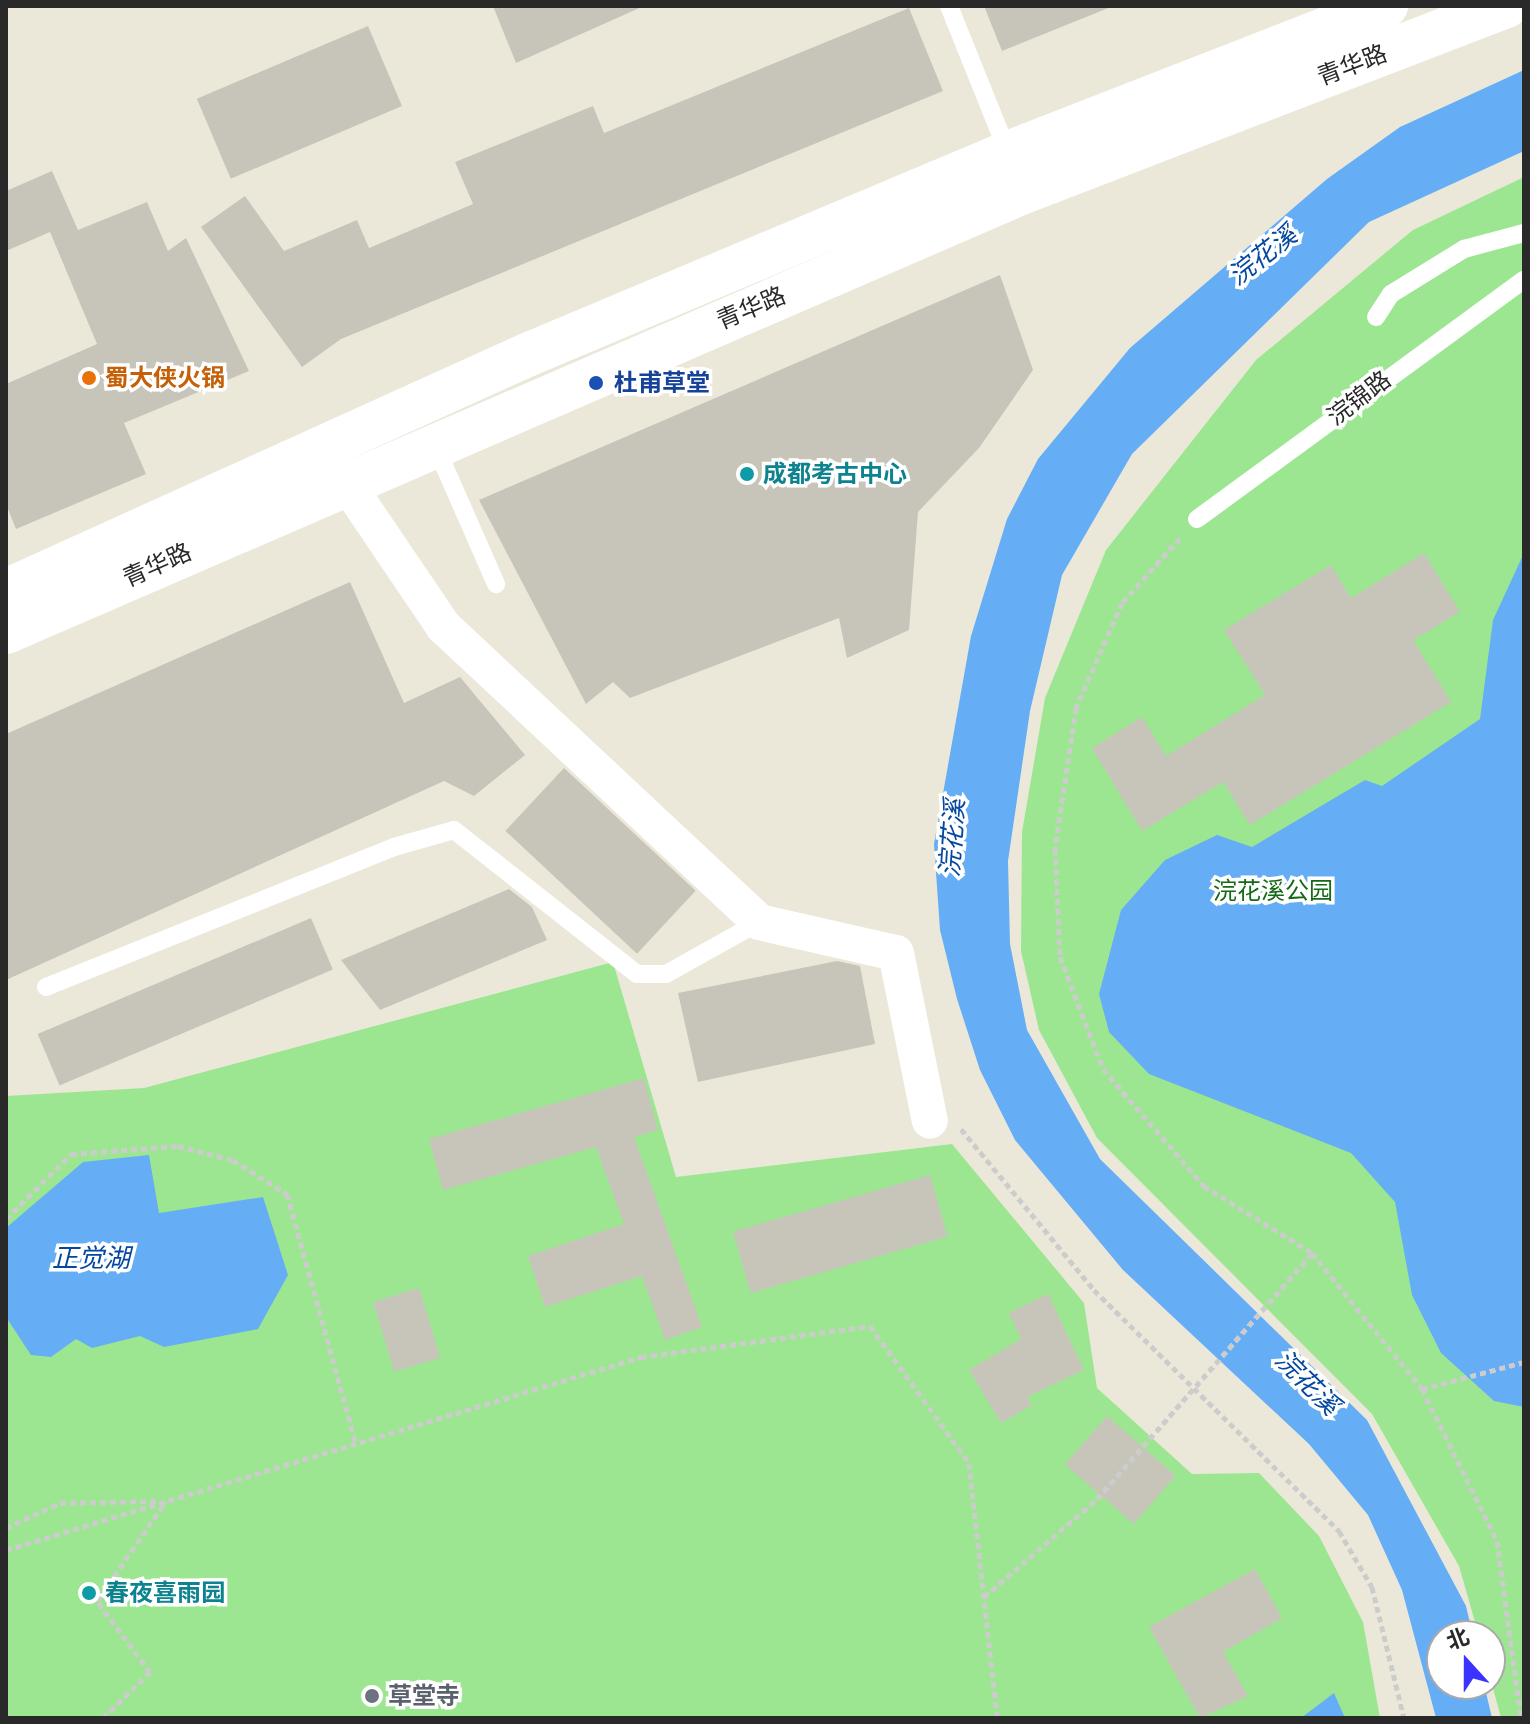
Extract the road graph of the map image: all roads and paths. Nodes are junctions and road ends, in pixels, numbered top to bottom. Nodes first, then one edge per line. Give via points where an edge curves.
1 (949, 6) edge
2 (1386, 6) edge
3 (1506, 6) edge
4 (1008, 153) junction
5 (1524, 233) edge
6 (1524, 280) edge
7 (1376, 317) dead end
8 (434, 442) junction
9 (345, 481) junction
10 (1197, 519) joint
11 (496, 584) dead end
12 (6, 591) edge
13 (6, 632) edge
14 (759, 922) junction
15 (46, 987) dead end
16 (942, 1120) joint
17 (6, 1219) edge
18 (1312, 1253) junction
19 (1524, 1362) edge
20 (1190, 1387) junction
21 (1422, 1389) junction
22 (356, 1445) junction
23 (166, 1500) junction
24 (6, 1528) edge
25 (6, 1550) edge
26 (984, 1598) junction
27 (103, 1718) edge
28 (997, 1718) edge
29 (1404, 1718) edge
30 (1521, 1718) edge

1 - 4 lane
2 - 4 main road, 青华路
3 - 8 main road, 青华路 via 1021,193
4 - 12 main road, 青华路 via 527,355
5 - 7 lane via 1464,249 1391,294
6 - 10 lane, 浣锦路
8 - 9 main road, 青华路
8 - 11 lane
9 - 13 main road, 青华路
9 - 14 street via 443,626
10 - 18 path via 1122,603 1076,708 1055,849 1060,957 1113,1081 1204,1186
14 - 15 lane via 666,974 637,974 472,837 454,830 394,847
14 - 16 street via 896,953
16 - 20 path via 1094,1290
17 - 22 path via 71,1154 178,1146 233,1160 287,1194
18 - 20 path
18 - 21 path
19 - 21 path
20 - 26 path via 1097,1499
20 - 29 path via 1339,1531 1372,1587
21 - 30 path via 1497,1541
22 - 23 path
22 - 26 path via 641,1357 870,1326 969,1463
23 - 24 path via 60,1503
23 - 25 path
23 - 27 path via 97,1601 150,1672
26 - 28 path

